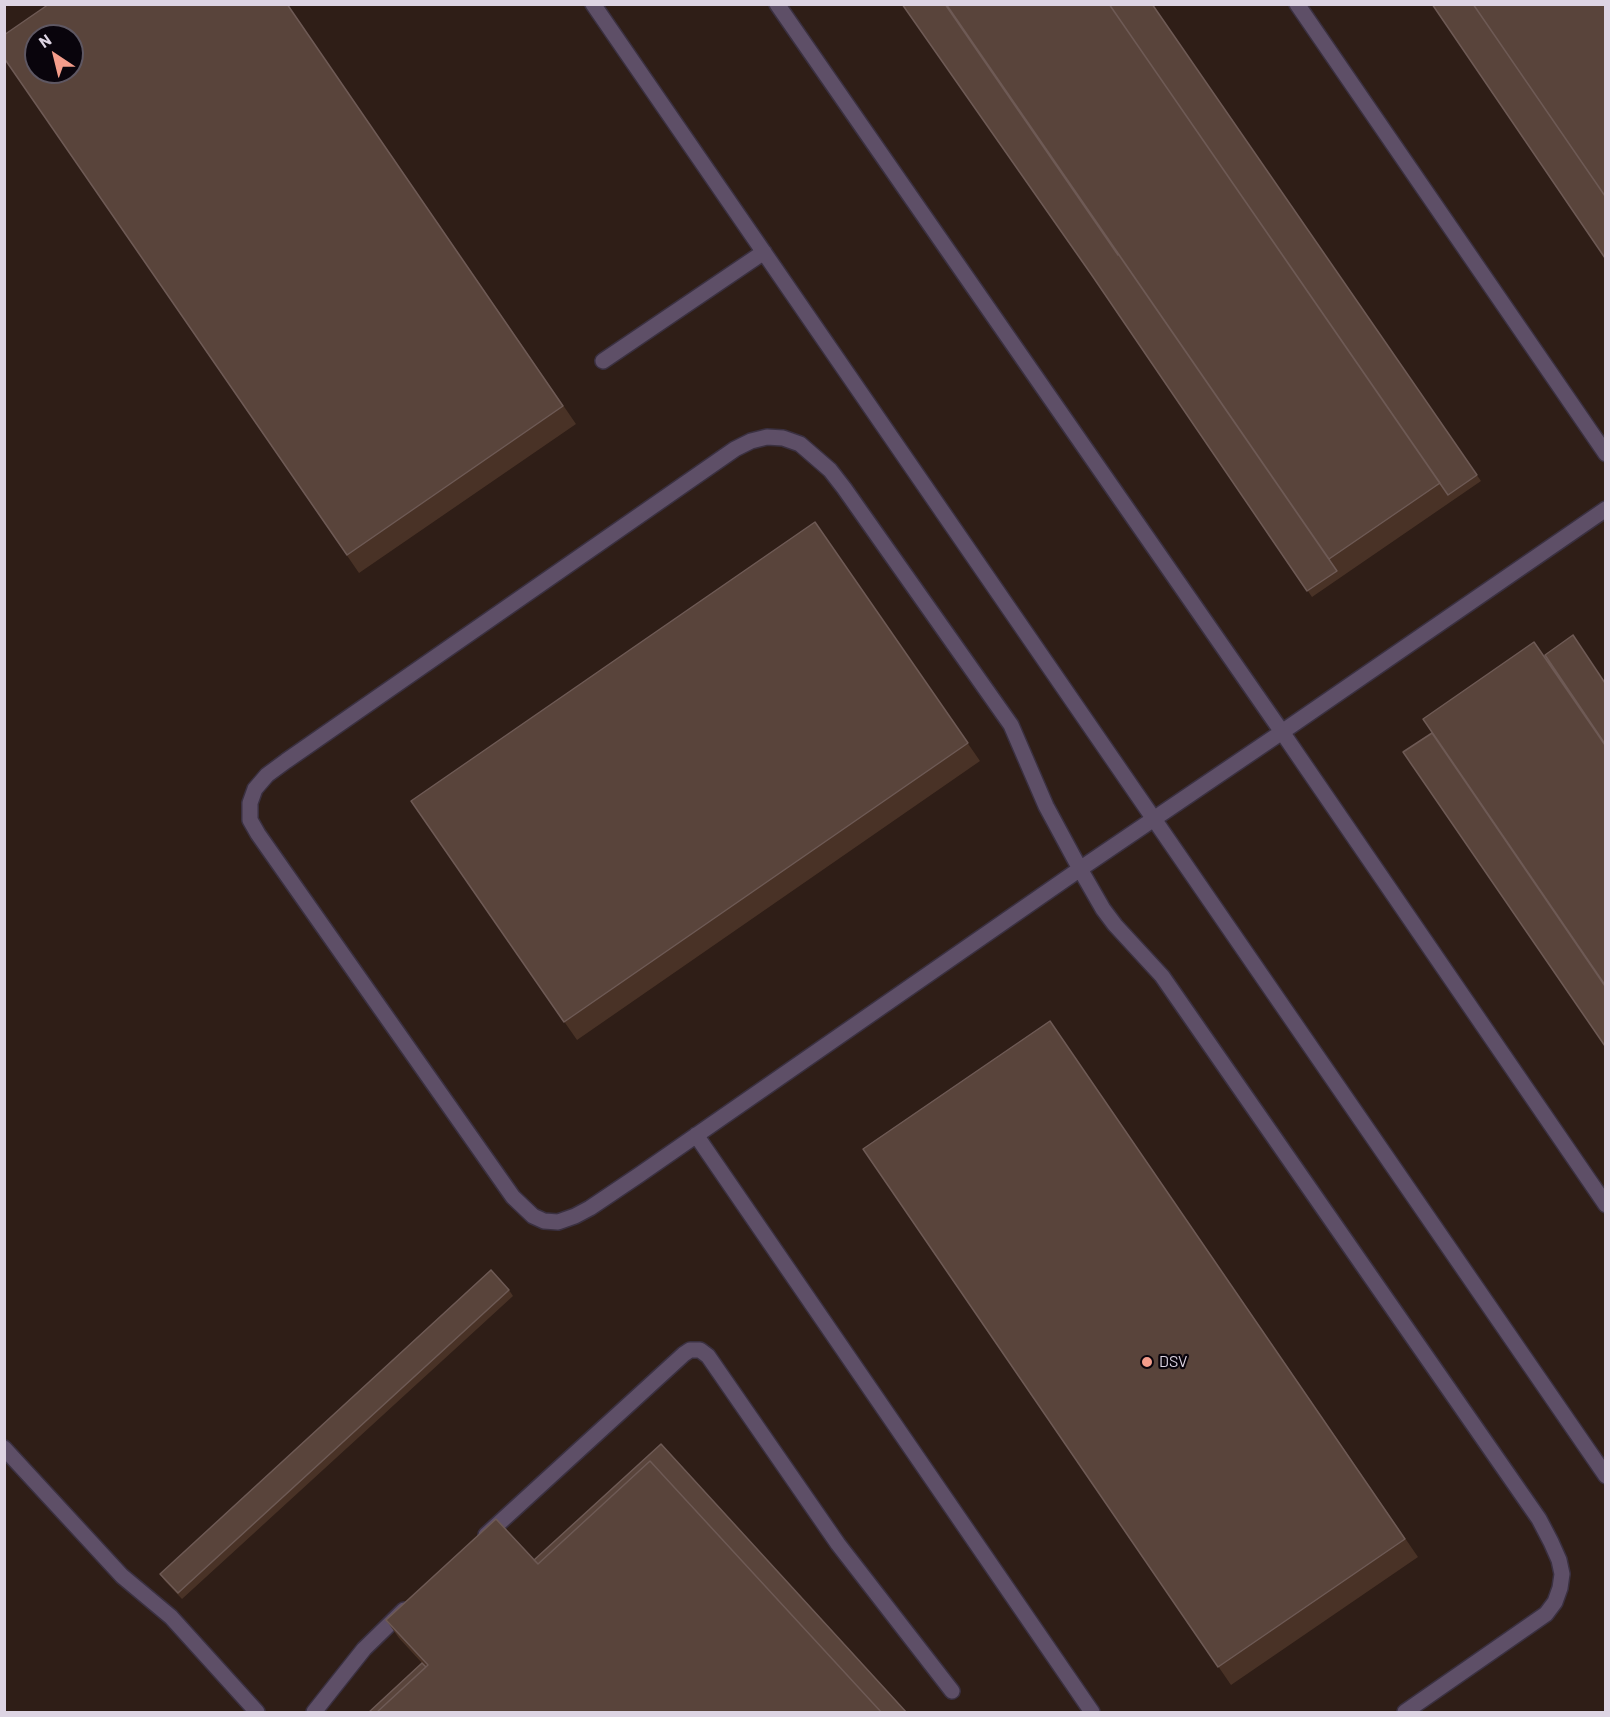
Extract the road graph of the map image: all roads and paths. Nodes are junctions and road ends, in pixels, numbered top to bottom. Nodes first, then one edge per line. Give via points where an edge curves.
1 (593, 4) edge
2 (777, 4) edge
3 (1297, 4) edge
4 (764, 252) junction
5 (603, 361) dead end
6 (1605, 454) edge
7 (1605, 509) edge
8 (1282, 732) junction
9 (1155, 819) junction
10 (1080, 869) junction
11 (696, 1136) junction
12 (1605, 1205) edge
13 (4, 1448) edge
14 (1605, 1476) edge
15 (477, 1543) edge
16 (417, 1599) edge
17 (952, 1691) dead end
18 (257, 1713) edge
19 (314, 1713) edge
20 (1092, 1713) edge
21 (1405, 1713) edge

1 - 4 street
2 - 8 street
3 - 6 street
4 - 5 street
4 - 9 street
7 - 8 street
8 - 9 street
8 - 12 street
9 - 10 street
9 - 14 street
10 - 11 street
10 - 11 street via 1046,806 1011,725 830,470 800,444 767,436 735,449 286,761 255,789 250,820 258,834 513,1197 533,1216 558,1222 575,1216
10 - 21 street via 1114,925 1162,976 1250,1102 1539,1519 1559,1560 1560,1588 1546,1614
11 - 20 street
13 - 18 street via 122,1575 171,1617
15 - 17 street via 684,1354 700,1350 708,1356 838,1544
16 - 19 street via 369,1643

